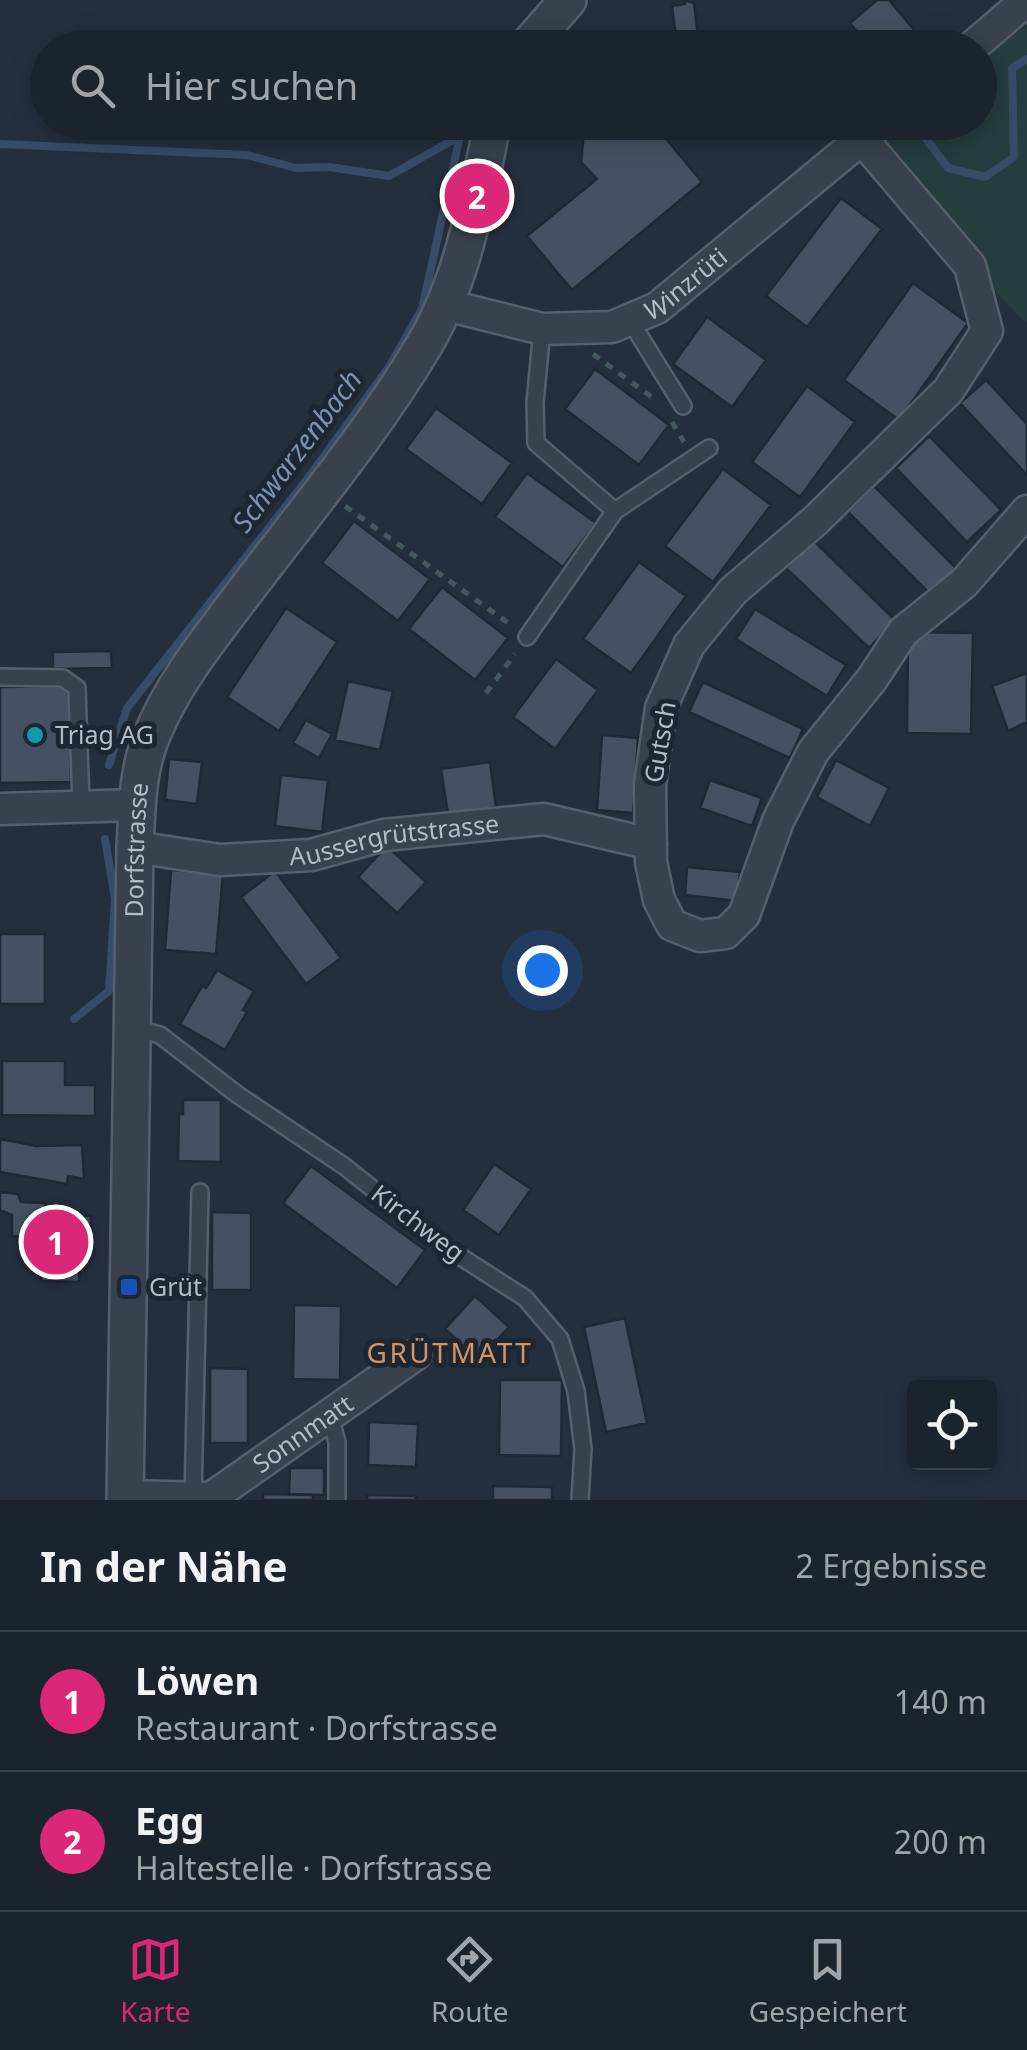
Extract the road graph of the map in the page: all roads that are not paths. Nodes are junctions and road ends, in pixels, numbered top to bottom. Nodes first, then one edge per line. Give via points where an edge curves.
1 (568, 0) edge
2 (1027, 0) edge
3 (542, 30) edge
4 (992, 30) edge
5 (489, 140) edge
6 (861, 140) edge
7 (879, 140) edge
8 (446, 304) junction
9 (630, 320) junction
10 (551, 330) junction
11 (683, 406) dead end
12 (708, 448) dead end
13 (616, 511) junction
14 (1027, 512) edge
15 (527, 637) road end
16 (0, 677) edge
17 (81, 804) junction
18 (137, 804) junction
19 (0, 809) edge
20 (651, 844) junction
21 (135, 848) junction
22 (132, 1027) junction
23 (200, 1192) dead end
24 (415, 1355) dead end
25 (330, 1417) junction
26 (125, 1498) edge
27 (193, 1498) edge
28 (336, 1500) edge
29 (580, 1500) edge

1 - 3 street
2 - 4 street
5 - 8 street, Dorfstrasse
6 - 9 street, Winzrüti via 657,308
7 - 20 street, Gutsch via 970,266 987,331 948,391 815,521 733,590 688,646 661,708 650,785
8 - 10 street, Winzrüti
8 - 18 street, Dorfstrasse via 391,399 197,656 162,713 144,758
9 - 10 street, Winzrüti
9 - 11 lane
10 - 13 lane via 535,403 536,443
12 - 13 lane
13 - 15 lane
14 - 20 street, Gutsch via 964,583 904,632 813,752 778,821 744,915 726,933 700,936 672,925 659,900
16 - 17 lane via 64,678 77,688
17 - 18 street
17 - 19 street
18 - 21 street, Dorfstrasse
20 - 21 street, Aussergrütstrasse via 544,819 384,835 311,855 220,860
21 - 22 street, Dorfstrasse
22 - 26 street, Dorfstrasse
22 - 29 lane, Kirchweg via 160,1035 447,1248 525,1298 560,1339 576,1391
23 - 27 lane
24 - 25 street, Sonnmatt
25 - 27 street, Sonnmatt via 211,1498
25 - 28 lane via 337,1442
26 - 27 street, Sonnmatt

